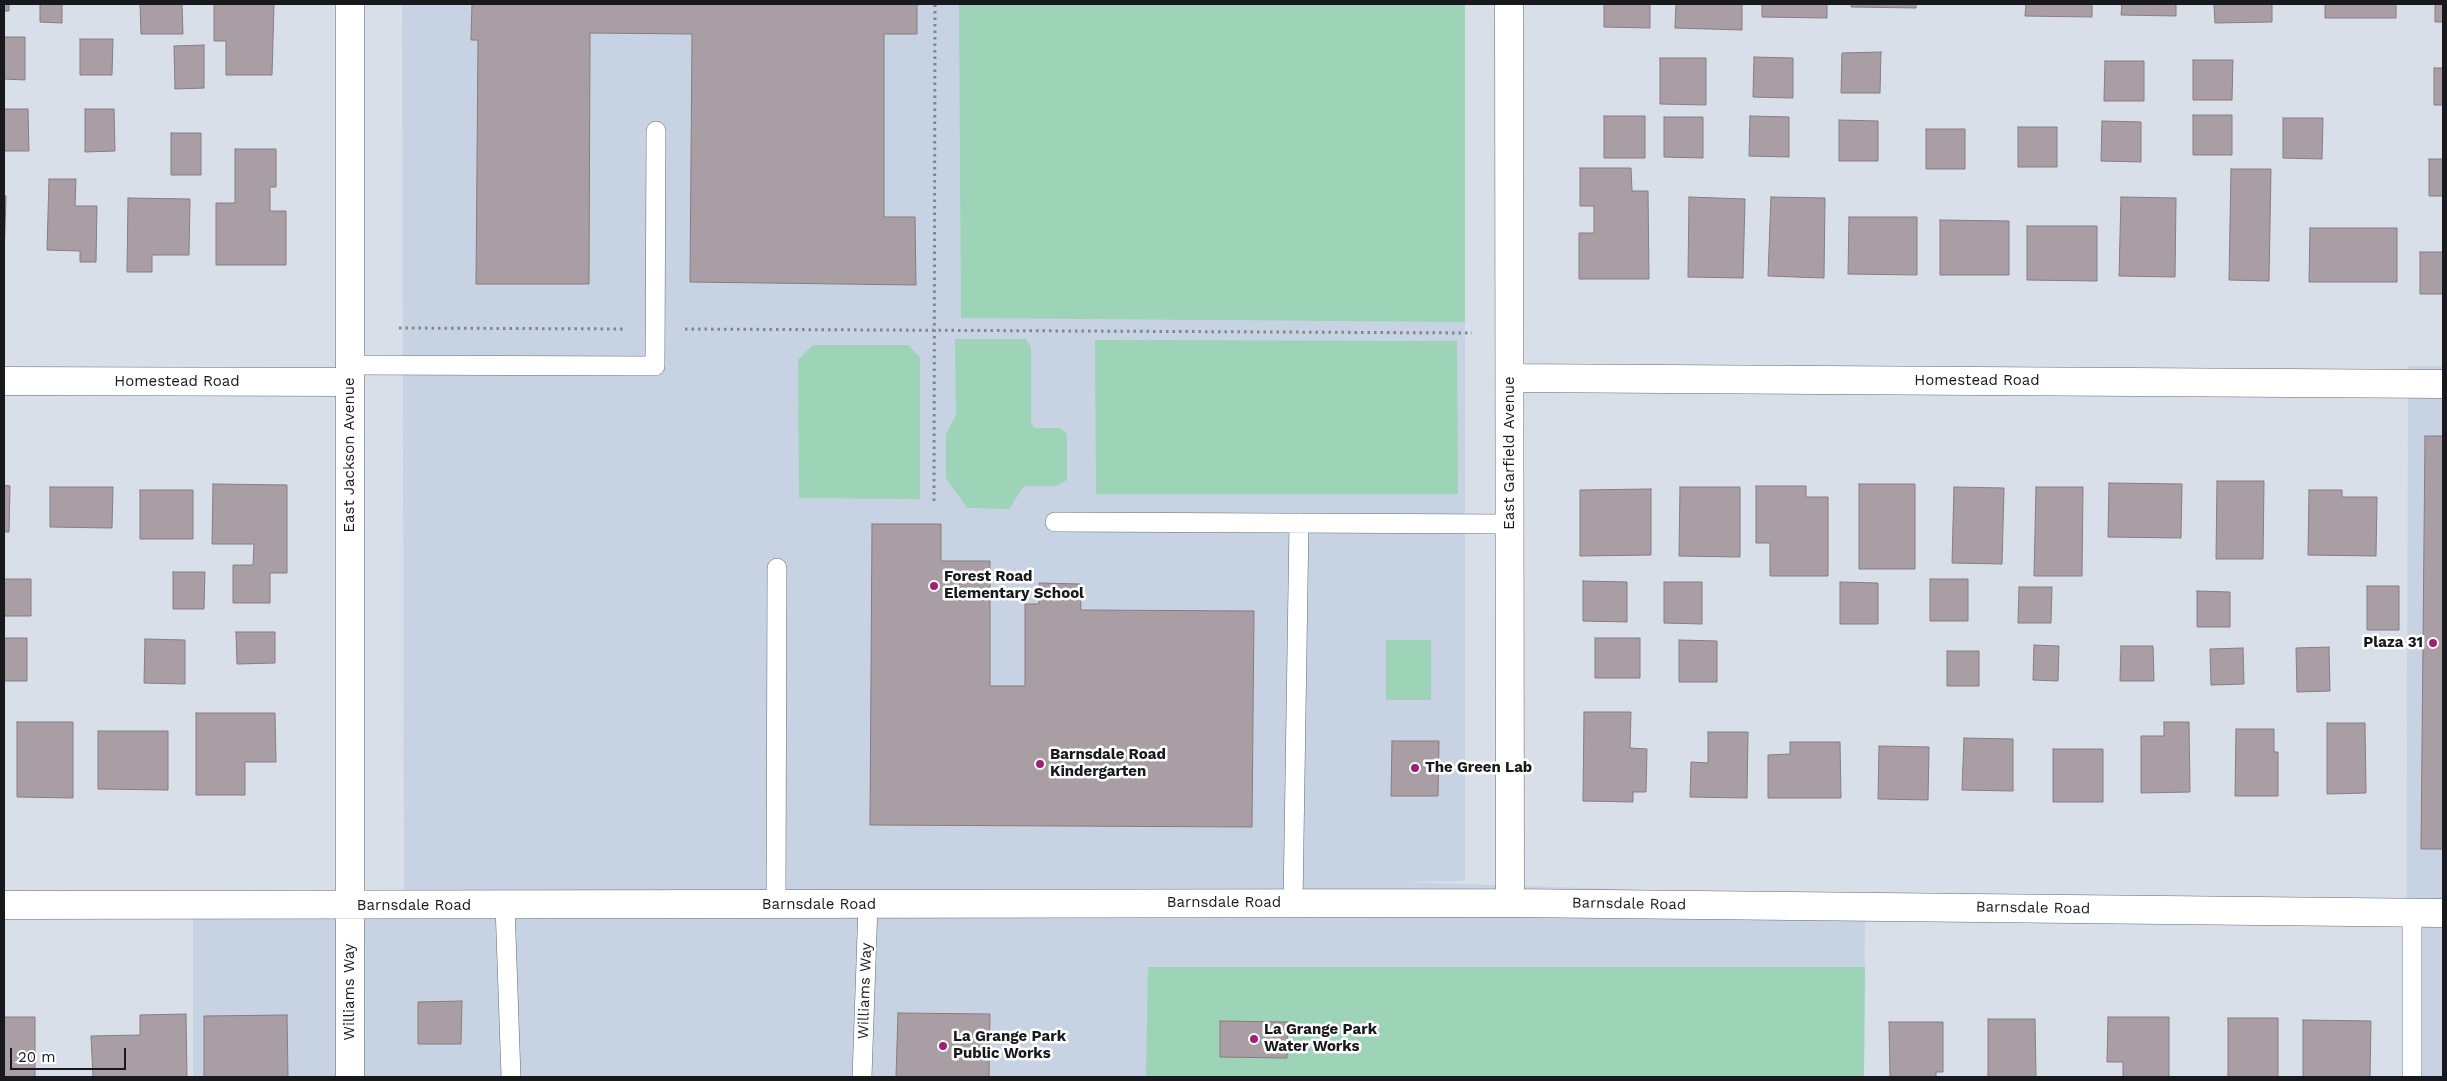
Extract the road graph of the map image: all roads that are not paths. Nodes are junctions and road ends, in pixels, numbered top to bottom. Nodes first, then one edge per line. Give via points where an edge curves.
1 (350, 4) edge
2 (1509, 4) edge
3 (656, 131) dead end
4 (350, 373) junction
5 (1510, 378) junction
6 (4, 381) edge
7 (2443, 384) edge
8 (1055, 522) dead end
9 (1299, 523) junction
10 (1510, 524) junction
11 (777, 568) dead end
12 (1510, 902) junction
13 (1292, 903) junction
14 (4, 905) edge
15 (776, 905) junction
16 (868, 905) junction
17 (350, 906) junction
18 (505, 906) junction
19 (2412, 913) junction
20 (2443, 913) edge
21 (350, 1077) edge
22 (511, 1077) edge
23 (862, 1077) edge
24 (2412, 1077) edge

1 - 4 street, East Jackson Avenue
2 - 5 street, East Garfield Avenue
3 - 4 lane via 654,366
4 - 6 street, Homestead Road
4 - 17 street, East Jackson Avenue
5 - 7 street, Homestead Road
5 - 10 street, East Garfield Avenue
8 - 9 lane
9 - 10 lane
9 - 13 lane
10 - 12 street, East Garfield Avenue
11 - 15 lane
12 - 13 street, Barnsdale Road
12 - 19 street, Barnsdale Road
13 - 16 street, Barnsdale Road
14 - 17 street, Barnsdale Road
15 - 16 street, Barnsdale Road
15 - 18 street, Barnsdale Road
16 - 23 lane, Williams Way
17 - 18 street, Barnsdale Road
17 - 21 street, Williams Way
18 - 22 lane
19 - 20 street, Barnsdale Road
19 - 24 lane

